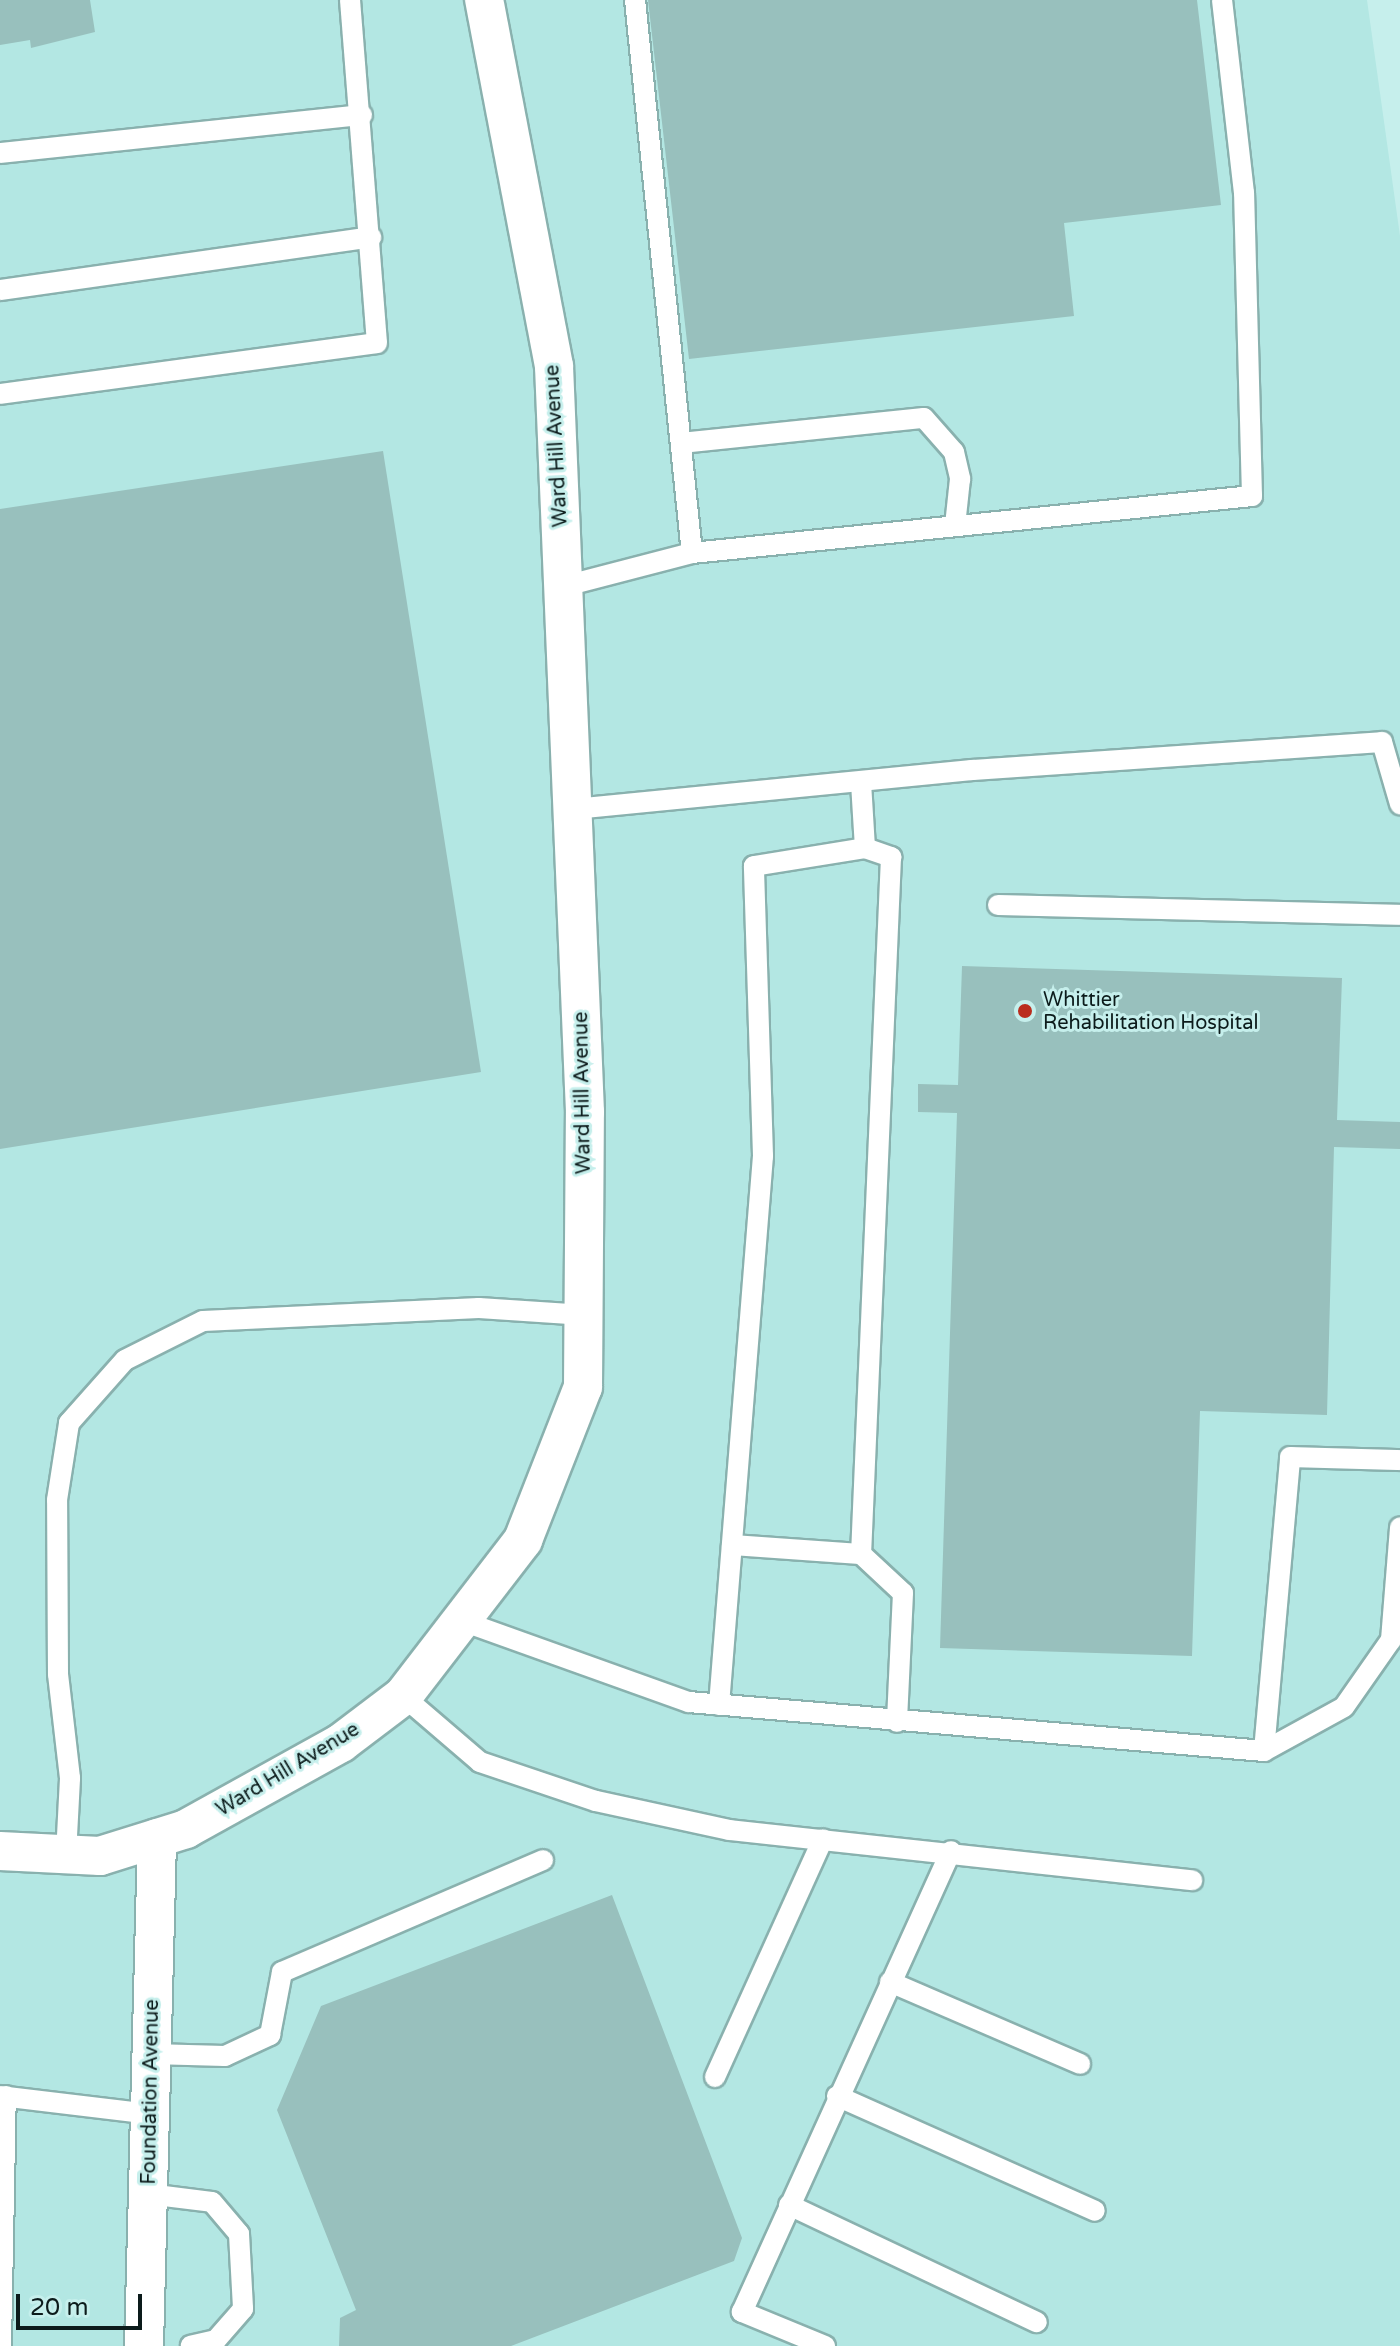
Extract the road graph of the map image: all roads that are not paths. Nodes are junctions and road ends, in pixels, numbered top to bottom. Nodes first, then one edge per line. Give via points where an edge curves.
1 (350, 0) edge
2 (484, 0) edge
3 (635, 0) edge
4 (1222, 0) edge
5 (362, 115) junction
6 (0, 153) edge
7 (371, 237) junction
8 (0, 290) edge
9 (0, 394) edge
10 (681, 443) junction
11 (955, 526) junction
12 (692, 553) junction
13 (565, 586) junction
14 (861, 783) junction
15 (1400, 804) edge
16 (574, 809) junction
17 (865, 848) junction
18 (998, 905) dead end
19 (1400, 915) edge
20 (585, 1315) junction
21 (1400, 1460) edge
22 (1400, 1527) edge
23 (732, 1545) junction
24 (861, 1554) junction
25 (465, 1622) junction
26 (403, 1696) junction
27 (719, 1705) junction
28 (897, 1722) junction
29 (1264, 1751) junction
30 (157, 1838) junction
31 (823, 1839) junction
32 (0, 1851) edge
33 (951, 1851) junction
34 (66, 1855) junction
35 (543, 1860) dead end
36 (1192, 1880) dead end
37 (890, 1982) junction
38 (151, 2054) junction
39 (1080, 2064) dead end
40 (715, 2077) dead end
41 (3, 2096) edge
42 (837, 2096) junction
43 (150, 2114) junction
44 (148, 2194) junction
45 (789, 2205) junction
46 (1095, 2211) dead end
47 (1037, 2322) dead end
48 (1, 2346) edge
49 (144, 2346) edge
50 (191, 2346) edge
51 (825, 2346) edge

1 - 5 lane
2 - 13 street, Ward Hill Avenue via 554,366
3 - 10 lane
4 - 11 lane via 1244,193 1252,496
5 - 6 lane
5 - 7 lane
7 - 8 lane
7 - 9 lane via 377,343
10 - 11 lane via 924,418 954,452 960,479
10 - 12 lane
11 - 12 lane
12 - 13 lane
13 - 16 street, Ward Hill Avenue
14 - 15 lane via 1382,742
14 - 16 lane
14 - 17 lane
16 - 20 street, Ward Hill Avenue
17 - 23 lane via 754,866 763,1156
17 - 24 lane via 891,857
18 - 19 lane
20 - 25 street, Ward Hill Avenue via 583,1387 552,1474 523,1540
20 - 34 lane via 479,1308 203,1321 125,1360 69,1423 57,1500 58,1674 70,1778
21 - 29 lane via 1290,1457
22 - 29 lane via 1391,1640 1344,1707
23 - 24 lane
23 - 27 lane
24 - 28 lane via 903,1593
25 - 26 street, Ward Hill Avenue
25 - 27 lane via 582,1668
26 - 30 street, Ward Hill Avenue via 269,1787
26 - 31 lane via 495,1767 596,1801 729,1830
27 - 28 lane
28 - 29 lane
30 - 34 street, Ward Hill Avenue via 100,1856
30 - 38 street, Foundation Avenue
31 - 33 lane
31 - 40 lane
32 - 34 street, Ward Hill Avenue
33 - 36 lane
33 - 37 lane
35 - 38 lane via 282,1972 270,2035 225,2056
37 - 39 lane
37 - 42 lane
38 - 43 street, Foundation Avenue
41 - 43 lane
41 - 48 lane
42 - 45 lane
42 - 46 lane
43 - 44 street, Foundation Avenue
44 - 49 street, Foundation Avenue
44 - 50 lane via 212,2202 239,2234 243,2309 216,2340
45 - 47 lane
45 - 51 lane via 742,2312

